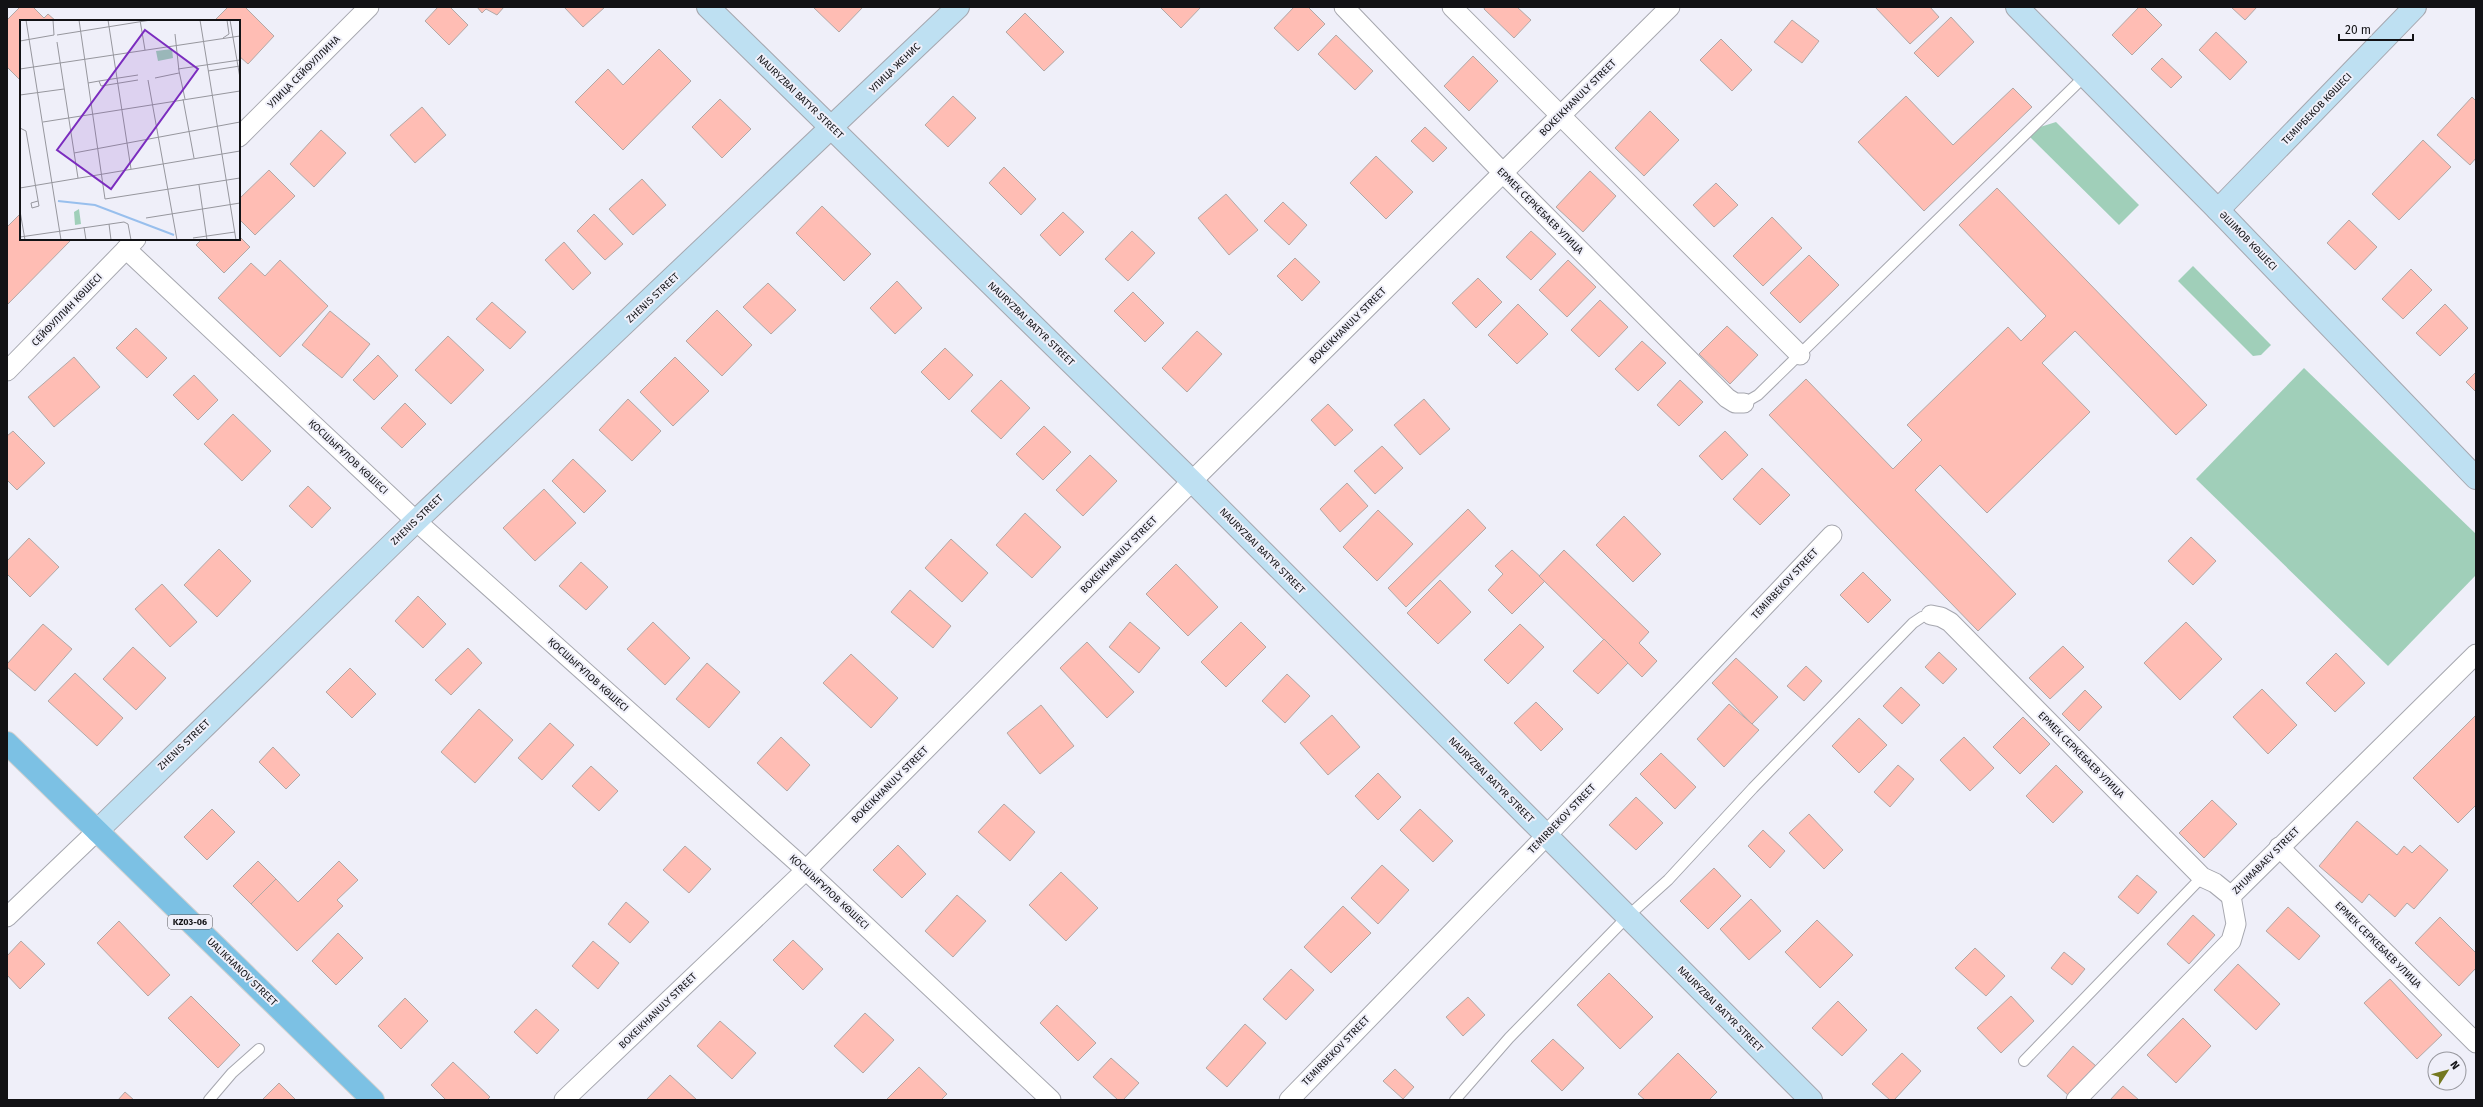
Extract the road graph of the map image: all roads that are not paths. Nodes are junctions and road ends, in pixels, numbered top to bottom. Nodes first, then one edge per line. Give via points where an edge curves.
1 (369, 7) edge
2 (708, 7) edge
3 (958, 7) edge
4 (1344, 7) edge
5 (1452, 7) edge
6 (1670, 7) edge
7 (2017, 7) edge
8 (2415, 7) edge
9 (2085, 76) junction
10 (1560, 116) junction
11 (832, 128) junction
12 (240, 136) edge
13 (1503, 173) junction
14 (2218, 210) junction
15 (131, 244) edge
16 (1800, 355) junction
17 (7, 371) edge
18 (1744, 403) joint
19 (2476, 478) edge
20 (1192, 481) junction
21 (416, 521) junction
22 (1832, 535) dead end
23 (1931, 615) joint
24 (2476, 654) edge
25 (7, 743) edge
26 (97, 831) junction
27 (1547, 836) junction
28 (2280, 848) junction
29 (806, 870) junction
30 (2202, 876) junction
31 (2231, 896) junction
32 (1628, 916) junction
33 (7, 917) edge
34 (2476, 1043) edge
35 (259, 1049) dead end
36 (2024, 1061) dead end
37 (209, 1100) edge
38 (373, 1100) edge
39 (564, 1100) edge
40 (1051, 1100) edge
41 (1289, 1100) edge
42 (1455, 1100) edge
43 (1811, 1100) edge
44 (2076, 1100) edge

1 - 12 street, УЛИЦА СЕЙФУЛЛИНА
2 - 11 street, NAURYZBAI BATYR STREET
3 - 11 street, УЛИЦА ЖЕНИС
4 - 13 street, ЕРМЕК СЕРКЕБАЕВ УЛИЦА
5 - 10 street
6 - 10 street, BOKEIKHANULY STREET
7 - 9 street, ӘШІМОВ КӨШЕСІ
8 - 14 street, ТЕМІРБЕКОВ КӨШЕСІ
9 - 14 street, ӘШІМОВ КӨШЕСІ
9 - 16 lane
10 - 13 street, BOKEIKHANULY STREET
10 - 16 street
11 - 20 street, NAURYZBAI BATYR STREET
11 - 21 street, ZHENIS STREET
13 - 18 street, ЕРМЕК СЕРКЕБАЕВ УЛИЦА via 1727,398 1735,403
13 - 20 street, BOKEIKHANULY STREET
14 - 19 street, ӘШІМОВ КӨШЕСІ
15 - 17 street, СЕЙФУЛЛИН КӨШЕСІ
15 - 21 street, ҚОСШЫҒҰЛОВ КӨШЕСІ
16 - 18 lane via 1752,401
20 - 27 street, NAURYZBAI BATYR STREET
20 - 29 street, BOKEIKHANULY STREET
21 - 26 street, ZHENIS STREET
21 - 29 street, ҚОСШЫҒҰЛОВ КӨШЕСІ
22 - 27 street, TEMIRBEKOV STREET
23 - 30 street, ЕРМЕК СЕРКЕБАЕВ УЛИЦА via 1950,622
23 - 32 lane via 1922,617 1913,624 1753,788 1668,880
24 - 28 street, ZHUMABAEV STREET
25 - 26 main road, UALIKHANOV STREET / KZ03-06
26 - 33 street, ZHENIS STREET
26 - 38 main road, UALIKHANOV STREET / KZ03-06
27 - 32 street, NAURYZBAI BATYR STREET
27 - 41 street, TEMIRBEKOV STREET
28 - 31 street, ZHUMABAEV STREET
28 - 34 street, ЕРМЕК СЕРКЕБАЕВ УЛИЦА
29 - 39 street, BOKEIKHANULY STREET
29 - 40 street, ҚОСШЫҒҰЛОВ КӨШЕСІ
30 - 31 street, ЕРМЕК СЕРКЕБАЕВ УЛИЦА
30 - 36 lane
31 - 44 street, ZHUMABAEV STREET via 2236,924 2231,941
32 - 42 lane via 1508,1038
32 - 43 street, NAURYZBAI BATYR STREET
35 - 37 lane via 232,1073

